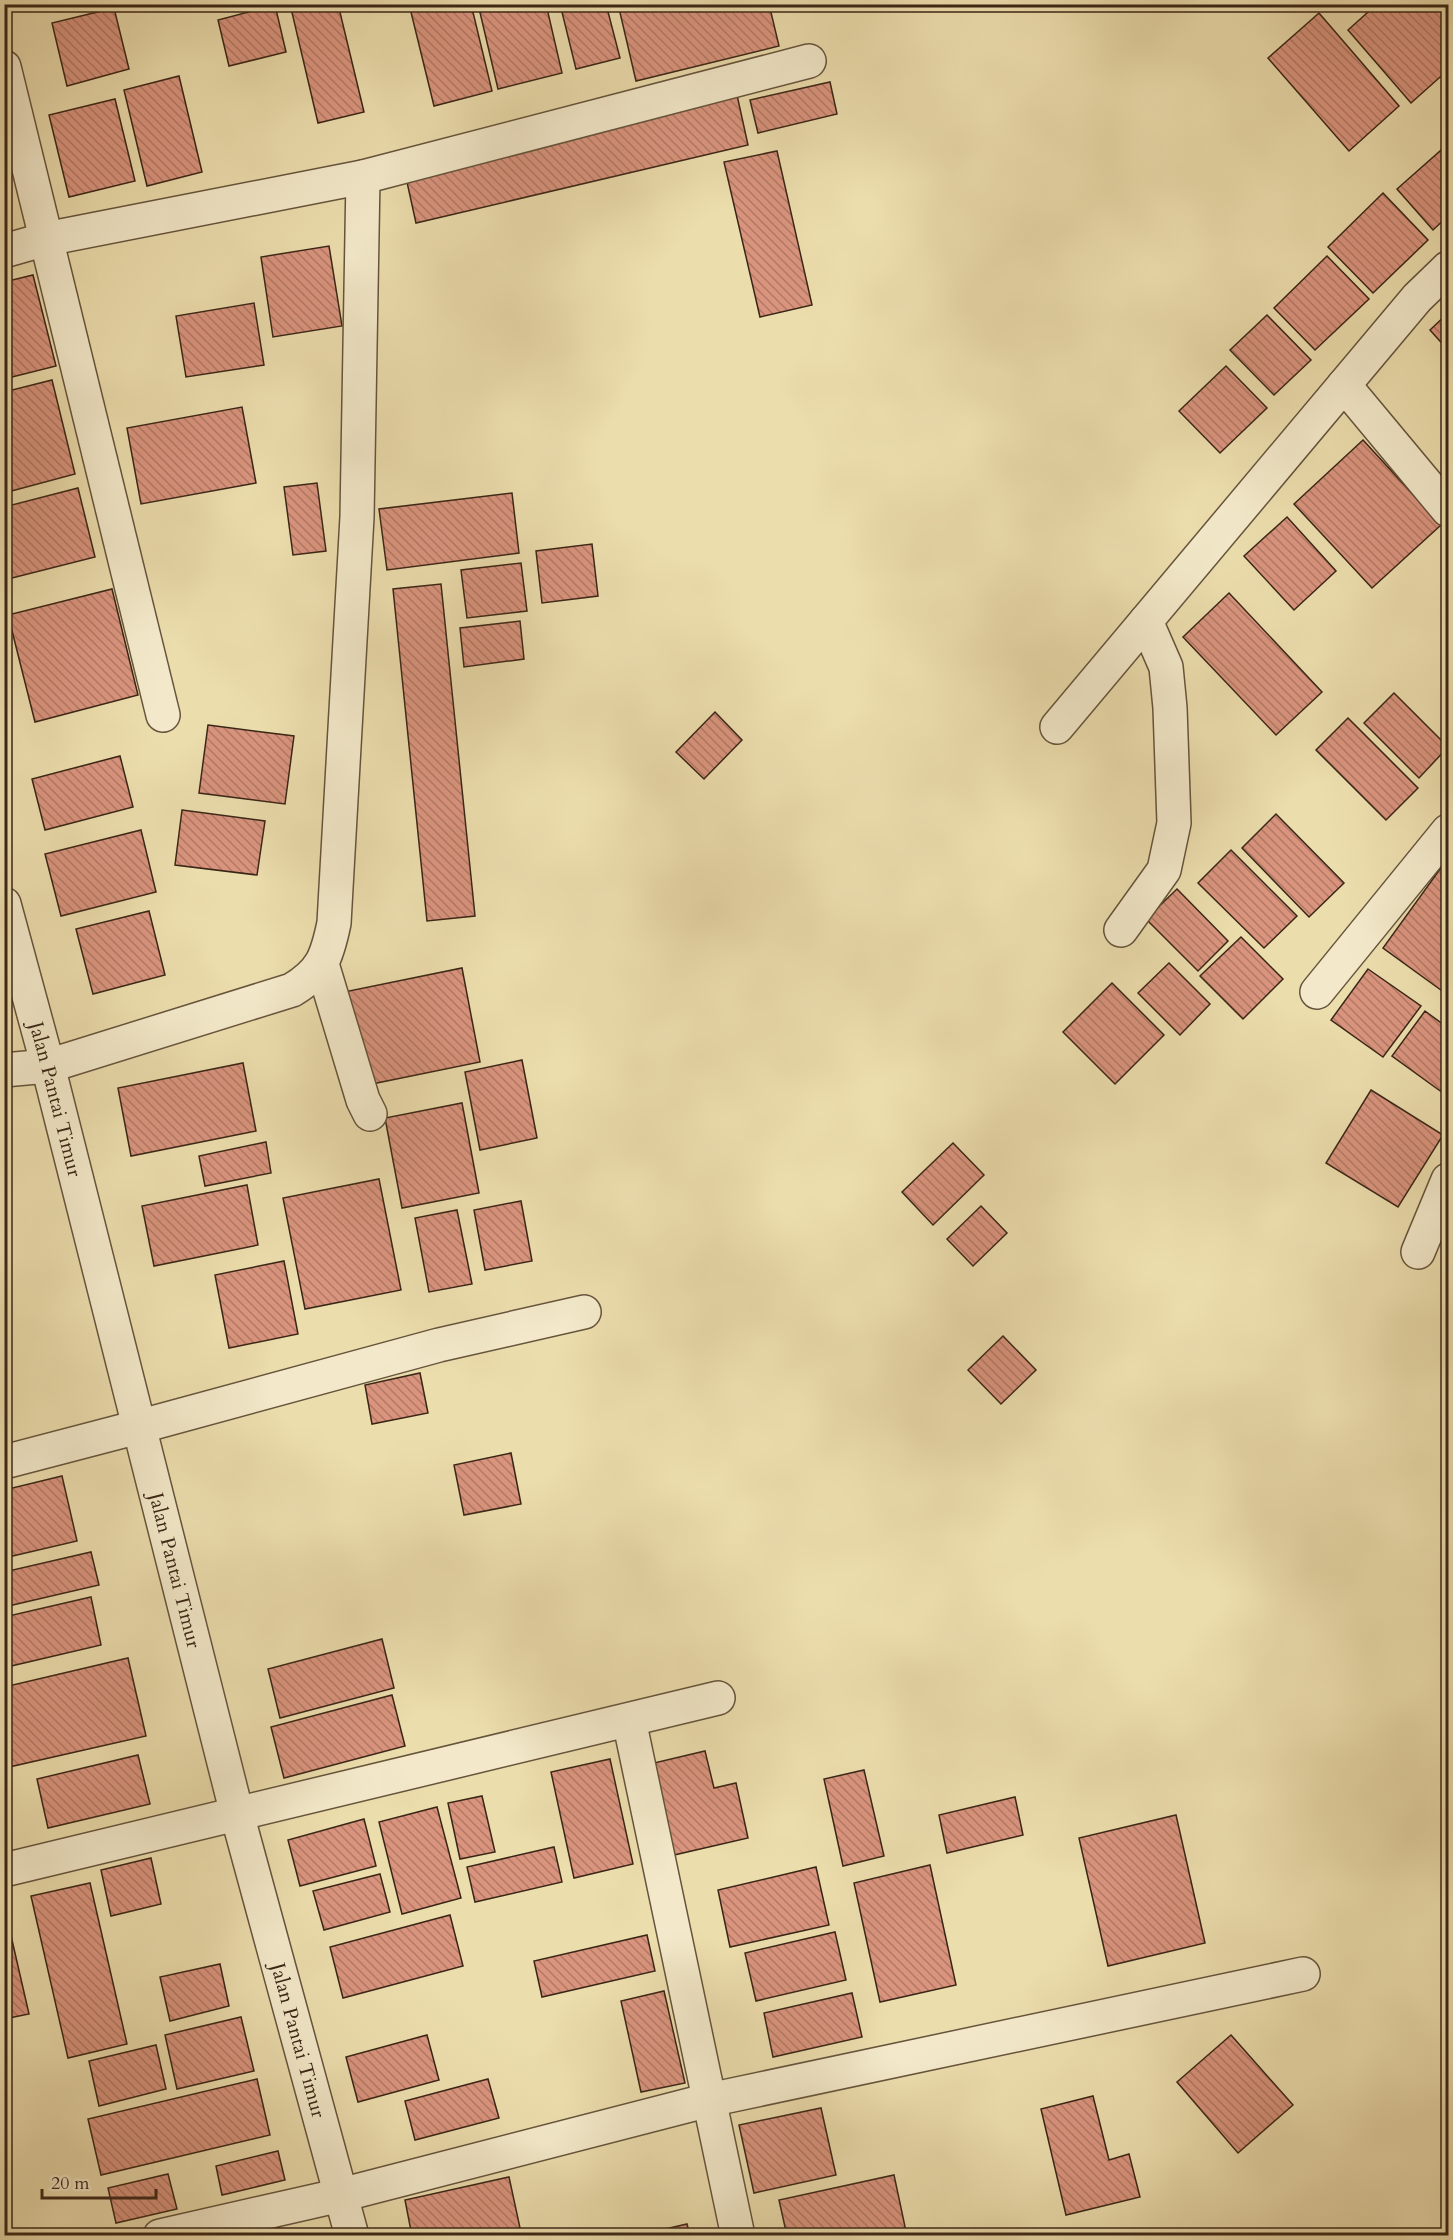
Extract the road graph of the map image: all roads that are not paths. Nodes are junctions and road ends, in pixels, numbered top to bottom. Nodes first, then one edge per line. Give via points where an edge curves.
1 (809, 61) dead end
2 (4, 67) edge
3 (363, 177) junction
4 (46, 239) junction
5 (4, 251) edge
6 (1449, 268) edge
7 (1344, 385) junction
8 (1449, 510) edge
9 (1146, 621) junction
10 (163, 715) dead end
11 (1057, 727) dead end
12 (1449, 831) edge
13 (4, 904) edge
14 (1121, 930) dead end
15 (322, 963) junction
16 (1317, 992) dead end
17 (48, 1066) junction
18 (4, 1070) edge
19 (370, 1114) dead end
20 (1449, 1180) edge
21 (1418, 1252) dead end
22 (584, 1312) dead end
23 (138, 1427) junction
24 (4, 1462) edge
25 (718, 1698) dead end
26 (629, 1720) junction
27 (237, 1814) junction
28 (4, 1870) edge
29 (1303, 1974) dead end
30 (709, 2100) junction
31 (341, 2195) junction
32 (160, 2235) edge
33 (352, 2235) edge
34 (738, 2235) edge

1 - 3 street
2 - 4 street
3 - 4 street
3 - 15 street via 356,529 334,923
4 - 5 street
4 - 10 street
6 - 7 street via 1417,298
7 - 8 street
7 - 9 street
9 - 11 street
9 - 14 street via 1167,667 1174,823 1164,870
12 - 16 street
13 - 17 street, Jalan Pantai Timur
15 - 17 street via 309,980 292,990
15 - 19 street
17 - 18 street
17 - 23 street, Jalan Pantai Timur
20 - 21 street
22 - 23 street via 439,1345
23 - 24 street
23 - 27 street, Jalan Pantai Timur
25 - 26 street
26 - 27 street
26 - 30 street
27 - 28 street
27 - 31 street, Jalan Pantai Timur
29 - 30 street
30 - 31 street
30 - 34 street
31 - 32 street
31 - 33 street, Jalan Pantai Timur

